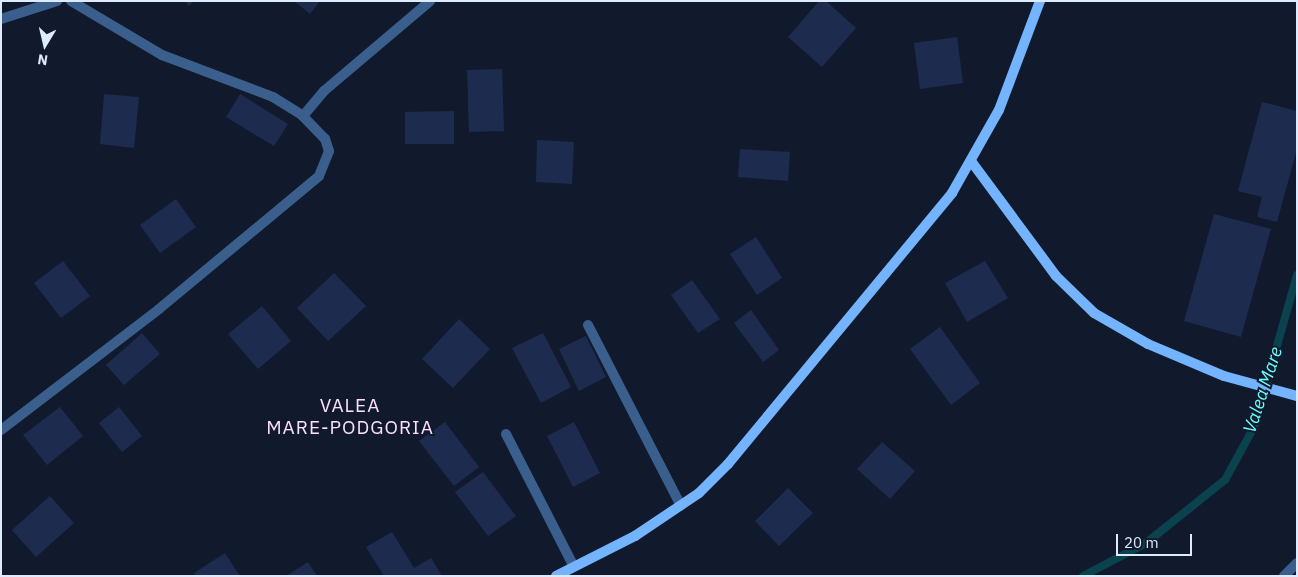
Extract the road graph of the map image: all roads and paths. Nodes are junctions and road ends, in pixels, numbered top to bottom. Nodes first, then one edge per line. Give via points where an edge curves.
1 (57, 1) edge
2 (71, 1) edge
3 (430, 1) edge
4 (1040, 1) edge
5 (1, 18) edge
6 (304, 116) junction
7 (971, 161) junction
8 (588, 325) dead end
9 (1294, 395) edge
10 (1, 430) edge
11 (506, 434) dead end
12 (681, 506) junction
13 (1297, 563) edge
14 (574, 567) junction
15 (556, 576) edge
16 (1284, 576) edge

1 - 5 street
2 - 6 street via 162,56 273,97
3 - 6 street via 324,91
4 - 7 main road via 999,110
6 - 10 street via 325,139 330,151 319,176 159,309
7 - 9 main road via 1056,276 1094,313 1148,344 1247,383
7 - 12 main road via 952,194 728,464
8 - 12 street
11 - 14 street
12 - 14 main road via 635,536
13 - 16 street
14 - 15 main road

